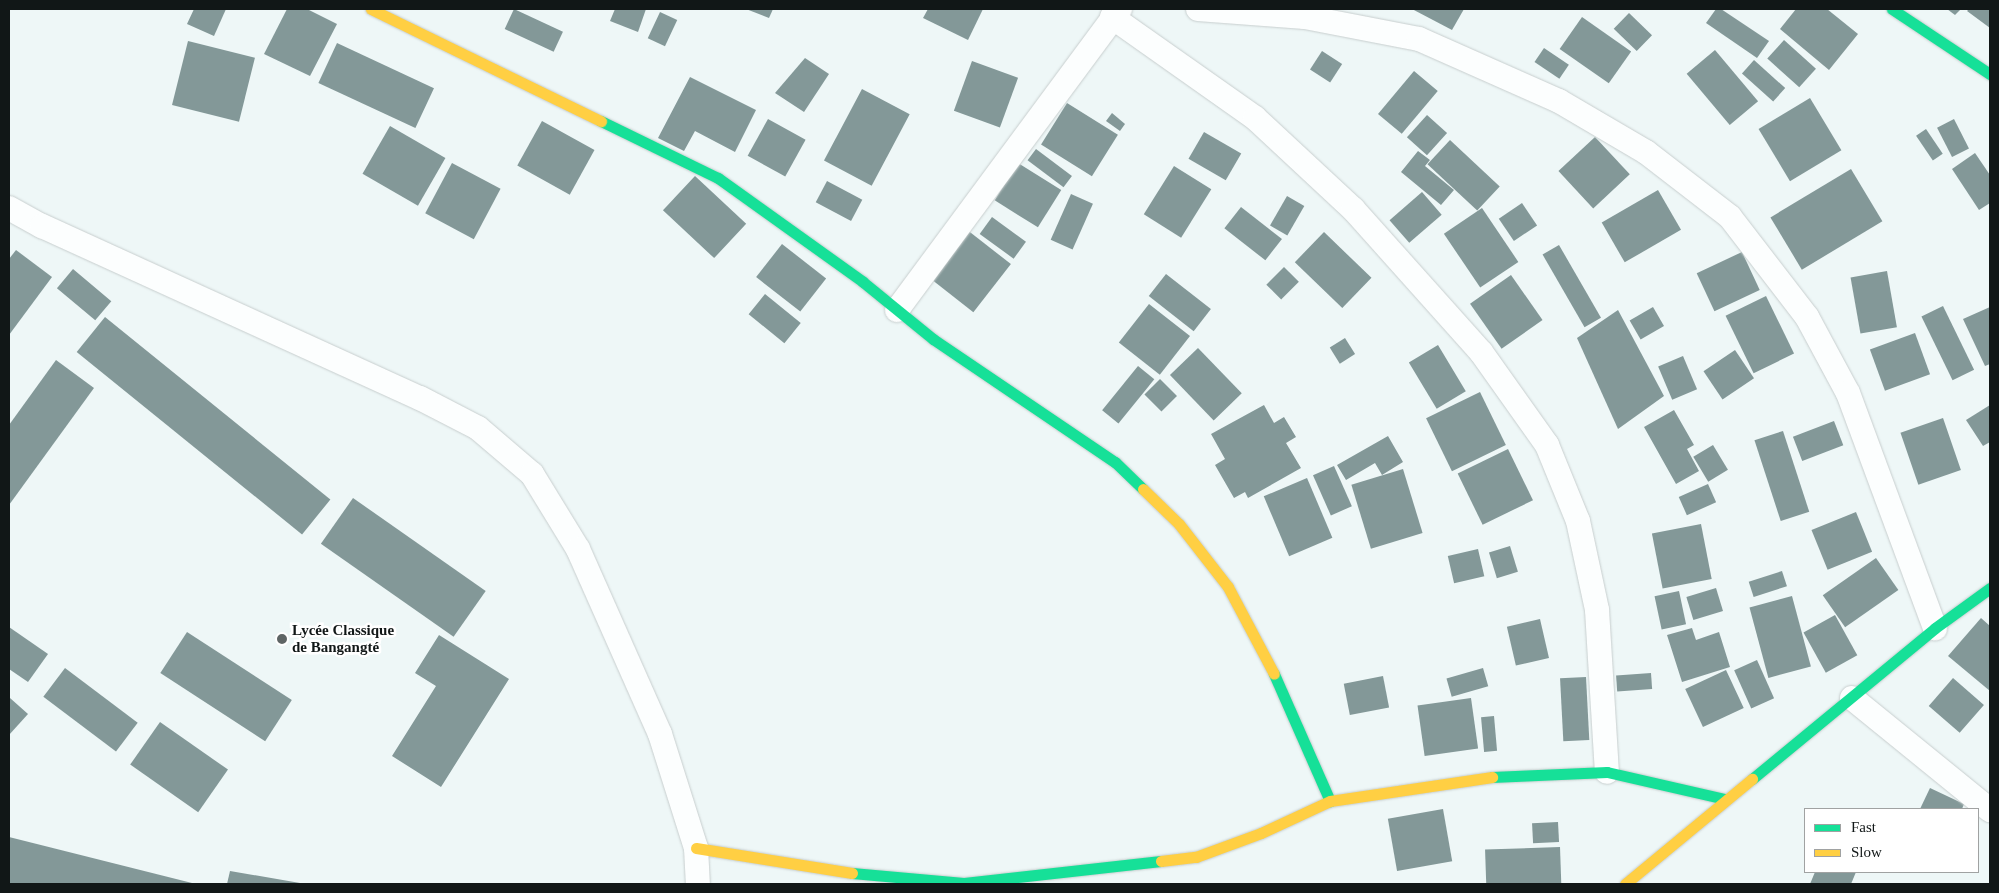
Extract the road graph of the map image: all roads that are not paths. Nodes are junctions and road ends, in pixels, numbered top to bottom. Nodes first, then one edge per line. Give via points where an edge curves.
1 (371, 9) edge
2 (1198, 9) edge
3 (1892, 9) edge
4 (1116, 13) edge
5 (1990, 74) edge
6 (9, 208) edge
7 (897, 310) junction
8 (1990, 588) edge
9 (1936, 628) junction
10 (1852, 698) junction
11 (1607, 772) junction
12 (1725, 799) junction
13 (1330, 801) junction
14 (1990, 810) edge
15 (696, 848) junction
16 (698, 884) edge
17 (1626, 884) edge

1 - 7 street via 718,178 751,198
2 - 9 street via 1305,17 1419,39 1559,101 1646,152 1730,217 1807,317 1848,393
3 - 5 street
4 - 7 street
4 - 11 street via 1255,118 1353,209 1481,352 1547,445 1578,521 1597,610
6 - 15 street via 428,402 478,428 532,474 578,549 630,665 660,734
7 - 13 street via 1115,462 1180,524 1228,587 1289,704
8 - 9 street
9 - 10 street
10 - 12 street
10 - 14 street
11 - 12 street
11 - 13 street via 1476,778
12 - 17 street
13 - 15 street via 1261,833 1196,857 964,883 821,870
15 - 16 street

